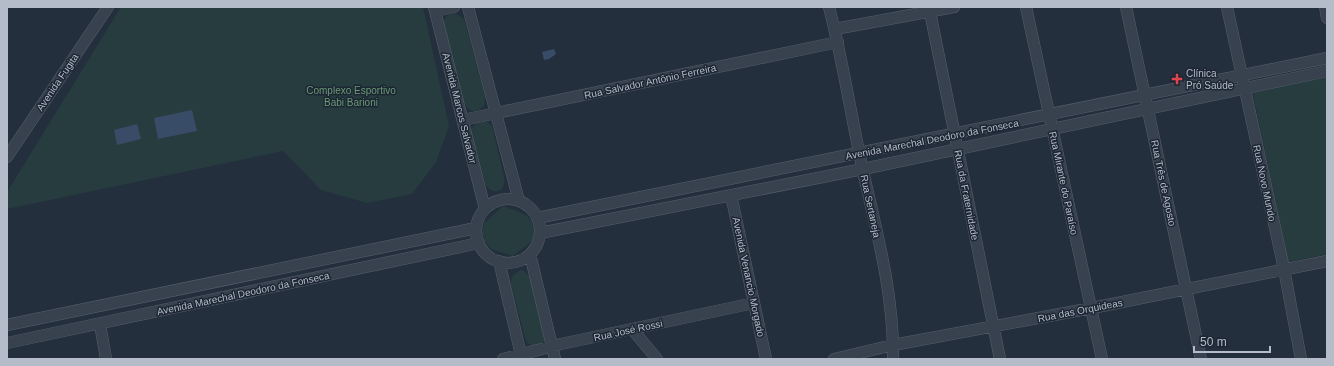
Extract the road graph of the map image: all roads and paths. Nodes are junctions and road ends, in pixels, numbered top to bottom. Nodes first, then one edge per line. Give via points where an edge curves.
1 (108, 7) edge
2 (454, 7) edge
3 (468, 7) edge
4 (829, 7) edge
5 (954, 7) edge
6 (1026, 7) edge
7 (1126, 7) edge
8 (1227, 7) edge
9 (1325, 7) edge
10 (434, 9) edge
11 (930, 9) edge
12 (1327, 18) edge
13 (835, 29) junction
14 (838, 42) junction
15 (1327, 58) edge
16 (1327, 71) edge
17 (1242, 76) junction
18 (1245, 88) junction
19 (1145, 96) junction
20 (1148, 109) junction
21 (496, 113) junction
22 (1050, 115) junction
23 (463, 120) junction
24 (1053, 129) junction
25 (955, 133) junction
26 (958, 148) junction
27 (860, 153) junction
28 (7, 157) edge
29 (863, 169) junction
30 (731, 195) junction
31 (519, 201) junction
32 (485, 209) junction
33 (537, 218) junction
34 (476, 228) junction
35 (540, 233) junction
36 (479, 243) junction
37 (530, 254) junction
38 (1327, 260) edge
39 (498, 262) junction
40 (1284, 269) junction
41 (1186, 289) junction
42 (754, 303) junction
43 (1092, 308) junction
44 (100, 324) junction
45 (7, 325) edge
46 (993, 327) junction
47 (632, 329) junction
48 (7, 343) edge
49 (893, 345) junction
50 (552, 346) junction
51 (522, 357) edge
52 (106, 359) edge
53 (503, 359) edge
54 (555, 359) edge
55 (658, 359) edge
56 (766, 359) edge
57 (834, 359) edge
58 (893, 359) edge
59 (1000, 359) edge
60 (1102, 359) edge
61 (1201, 359) edge
62 (1301, 359) edge

1 - 28 street, Avenida Fugita
2 - 10 street
3 - 21 street
4 - 13 street, Rua Sertaneja
5 - 11 street
6 - 22 street, Rua Mirante do Paraíso
7 - 19 street, Rua Três de Agosto
8 - 17 street, Rua Novo Mundo
9 - 12 street
10 - 23 street, Avenida Marcos Salvador
11 - 13 street
11 - 25 street, Rua da Fraternidade
13 - 14 street, Rua Sertaneja
14 - 21 street, Rua Salvador Antônio Ferreira
14 - 27 street, Rua Sertaneja
15 - 17 street, Avenida Marechal Deodoro da Fonseca
16 - 18 street, Avenida Marechal Deodoro da Fonseca
17 - 18 street, Rua Novo Mundo
17 - 19 street, Avenida Marechal Deodoro da Fonseca
18 - 20 street, Avenida Marechal Deodoro da Fonseca
18 - 40 street, Rua Novo Mundo
19 - 20 street, Rua Três de Agosto
19 - 22 street, Avenida Marechal Deodoro da Fonseca
20 - 24 street, Avenida Marechal Deodoro da Fonseca
20 - 41 street, Rua Três de Agosto
21 - 23 street, Rua Salvador Antônio Ferreira
21 - 31 street
22 - 24 street, Rua Mirante do Paraíso
22 - 25 street, Avenida Marechal Deodoro da Fonseca
23 - 32 street, Avenida Marcos Salvador
24 - 26 street, Avenida Marechal Deodoro da Fonseca
24 - 43 street, Rua Mirante do Paraíso
25 - 26 street, Rua da Fraternidade
25 - 27 street, Avenida Marechal Deodoro da Fonseca
26 - 29 street, Avenida Marechal Deodoro da Fonseca
26 - 46 street, Rua da Fraternidade
27 - 29 street, Rua Sertaneja
27 - 33 street, Avenida Marechal Deodoro da Fonseca
29 - 30 street, Avenida Marechal Deodoro da Fonseca
29 - 49 street, Rua Sertaneja via 886,278
30 - 35 street, Avenida Marechal Deodoro da Fonseca
30 - 42 street, Avenida Venancio Morgado
31 - 32 street via 497,201
31 - 33 street
32 - 34 street
33 - 35 street
34 - 36 street
34 - 45 street, Avenida Marechal Deodoro da Fonseca
35 - 37 street
36 - 39 street via 483,251
36 - 44 street, Avenida Marechal Deodoro da Fonseca
37 - 39 street via 515,262
37 - 50 street
38 - 40 street, Rua das Orquideas
39 - 51 street
40 - 41 street, Rua das Orquideas
40 - 62 street, Rua Novo Mundo
41 - 43 street, Rua das Orquideas
41 - 61 street, Rua Três de Agosto
42 - 47 street, Rua José Rossi
42 - 56 street, Avenida Venancio Morgado
43 - 46 street, Rua das Orquideas
43 - 60 street, Rua Mirante do Paraíso
44 - 48 street, Avenida Marechal Deodoro da Fonseca
44 - 52 street
46 - 49 street, Rua das Orquideas
46 - 59 street, Rua da Fraternidade
47 - 50 street, Rua José Rossi
47 - 55 street
49 - 57 street, Rua das Orquideas
49 - 58 street, Rua Sertaneja
50 - 51 street, Rua José Rossi
50 - 54 street
51 - 53 street, Rua José Rossi

